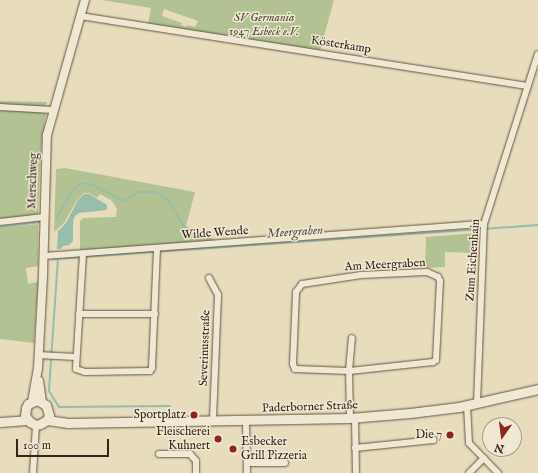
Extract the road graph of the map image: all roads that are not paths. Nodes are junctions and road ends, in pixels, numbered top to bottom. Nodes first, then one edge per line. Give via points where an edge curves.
1 (85, 0) edge
2 (80, 16) junction
3 (538, 54) edge
4 (528, 86) junction
5 (0, 107) edge
6 (53, 110) junction
7 (44, 217) junction
8 (0, 222) edge
9 (484, 224) junction
10 (157, 248) junction
11 (83, 254) junction
12 (44, 256) junction
13 (209, 278) dead end
14 (79, 314) junction
15 (155, 314) junction
16 (352, 338) dead end
17 (38, 355) junction
18 (76, 357) junction
19 (38, 368) junction
20 (349, 372) junction
21 (538, 390) edge
22 (32, 402) junction
23 (42, 402) junction
24 (472, 404) junction
25 (49, 409) junction
26 (26, 416) junction
27 (352, 418) junction
28 (47, 420) junction
29 (0, 421) edge
30 (213, 421) junction
31 (246, 421) junction
32 (80, 422) junction
33 (36, 425) junction
34 (434, 440) dead end
35 (355, 448) junction
36 (159, 454) dead end
37 (484, 458) junction
38 (247, 463) junction
39 (285, 463) dead end
40 (33, 473) edge
41 (196, 473) edge
42 (247, 473) edge
43 (356, 473) edge
44 (469, 473) edge
45 (498, 473) edge

1 - 2 street, Merschweg
2 - 4 street, Kösterkamp
2 - 6 street, Merschweg
3 - 4 street, Zum Eichenhain
4 - 9 street, Zum Eichenhain
5 - 6 street
6 - 7 street, Merschweg via 47,135
7 - 8 street
7 - 12 street, Merschweg
9 - 10 street, Wilde Wende
9 - 24 street, Zum Eichenhain
10 - 11 street, Wilde Wende
10 - 15 street
11 - 12 street, Wilde Wende
11 - 14 street
12 - 17 street, Merschweg
13 - 30 street, Severinusstraße via 218,295
14 - 15 street
14 - 18 street
15 - 18 street via 150,371 79,371 76,369
16 - 20 street
17 - 18 street
17 - 19 street, Merschweg
19 - 22 street, Merschweg
19 - 23 street, Merschweg
20 - 20 street, Am Meergraben via 295,369 293,359 298,288 302,284 361,275 427,272 438,277 440,281 436,360
20 - 27 street
21 - 24 main road, Paderborner Straße
22 - 23 main road
22 - 26 main road via 26,408
23 - 25 main road, Paderborner Straße
24 - 27 main road, Paderborner Straße
24 - 37 street, Zum Eichenhain via 469,443
25 - 28 main road
25 - 32 main road, Paderborner Straße via 57,415
26 - 29 main road
26 - 33 main road
27 - 31 main road, Paderborner Straße
27 - 35 street
28 - 32 main road, Paderborner Straße
28 - 33 main road
30 - 31 main road, Paderborner Straße
30 - 32 main road, Paderborner Straße
31 - 38 street
33 - 40 street
34 - 35 street
35 - 43 street
36 - 41 street via 190,454 196,461
37 - 44 street
37 - 45 street, Zum Eichenhain
38 - 39 street
38 - 42 street

